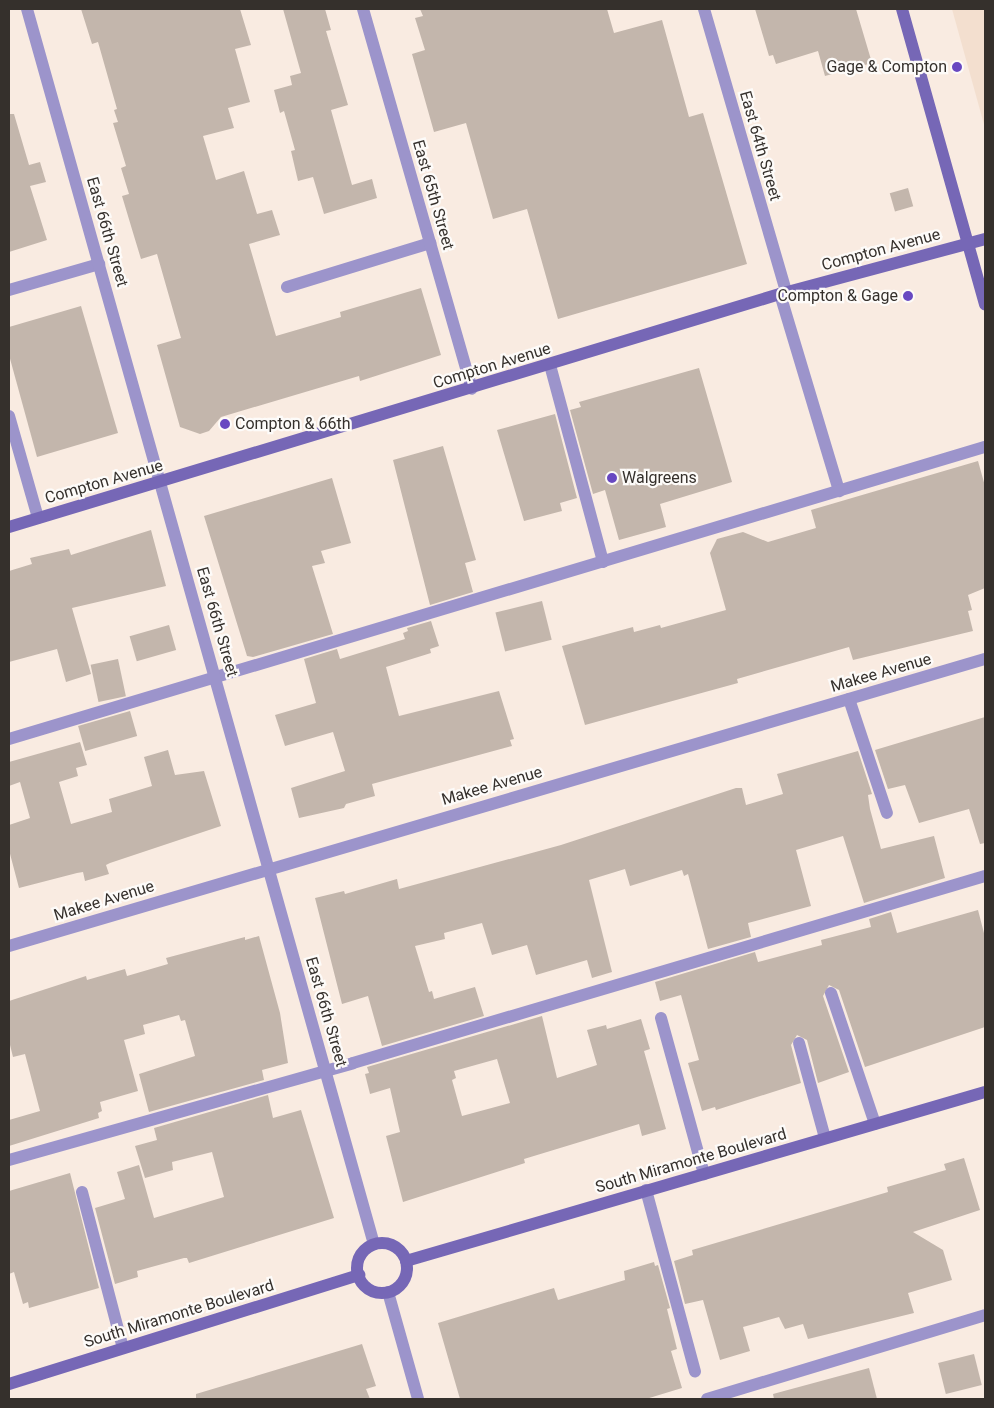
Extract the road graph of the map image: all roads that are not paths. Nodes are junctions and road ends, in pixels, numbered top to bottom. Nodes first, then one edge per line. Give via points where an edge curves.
1 (28, 9) edge
2 (363, 9) edge
3 (704, 9) edge
4 (902, 9) edge
5 (985, 238) edge
6 (430, 243) junction
7 (968, 244) junction
8 (99, 264) junction
9 (287, 287) dead end
10 (9, 290) edge
11 (783, 293) junction
12 (985, 305) edge
13 (550, 365) junction
14 (472, 390) junction
15 (9, 416) edge
16 (985, 447) edge
17 (160, 482) junction
18 (840, 491) junction
19 (38, 518) junction
20 (9, 527) edge
21 (603, 562) junction
22 (985, 660) edge
23 (216, 679) junction
24 (849, 699) junction
25 (9, 739) edge
26 (887, 813) dead end
27 (269, 868) junction
28 (985, 876) edge
29 (9, 946) edge
30 (831, 993) dead end
31 (661, 1018) dead end
32 (799, 1043) dead end
33 (326, 1070) junction
34 (985, 1092) edge
35 (875, 1124) junction
36 (826, 1138) junction
37 (9, 1160) edge
38 (704, 1174) junction
39 (646, 1190) junction
40 (82, 1192) dead end
41 (374, 1244) junction
42 (406, 1260) junction
43 (359, 1275) junction
44 (388, 1292) junction
45 (985, 1315) edge
46 (123, 1348) junction
47 (695, 1371) dead end
48 (9, 1384) edge
49 (418, 1399) edge
50 (707, 1399) edge

1 - 8 street, East 66th Street
2 - 6 street, East 65th Street
3 - 11 street, East 64th Street
4 - 7 main road
5 - 7 main road, Compton Avenue
6 - 9 street
6 - 14 street, East 65th Street
7 - 11 main road, Compton Avenue
7 - 12 main road
8 - 10 street
8 - 17 street, East 66th Street
11 - 13 main road, Compton Avenue
11 - 18 street, East 64th Street
13 - 14 main road, Compton Avenue
13 - 21 street
14 - 17 main road, Compton Avenue
15 - 19 street
16 - 18 street
17 - 19 main road, Compton Avenue
17 - 23 street, East 66th Street
18 - 21 street
19 - 20 main road, Compton Avenue
21 - 23 street
22 - 24 street, Makee Avenue
23 - 25 street
23 - 27 street, East 66th Street
24 - 26 street
24 - 27 street, Makee Avenue
27 - 29 street, Makee Avenue
27 - 33 street, East 66th Street
28 - 33 street
30 - 35 street
31 - 38 street
32 - 36 street
33 - 37 street
33 - 41 street, East 66th Street
34 - 35 main road, South Miramonte Boulevard
35 - 36 main road, South Miramonte Boulevard
36 - 38 main road, South Miramonte Boulevard
38 - 39 main road, South Miramonte Boulevard
39 - 42 main road, South Miramonte Boulevard
39 - 47 street
40 - 46 street
41 - 42 main road via 390,1244
41 - 43 main road via 359,1260
42 - 44 main road via 406,1276
43 - 44 main road via 367,1287
43 - 46 main road, South Miramonte Boulevard
44 - 49 street
45 - 50 street
46 - 48 main road, South Miramonte Boulevard

